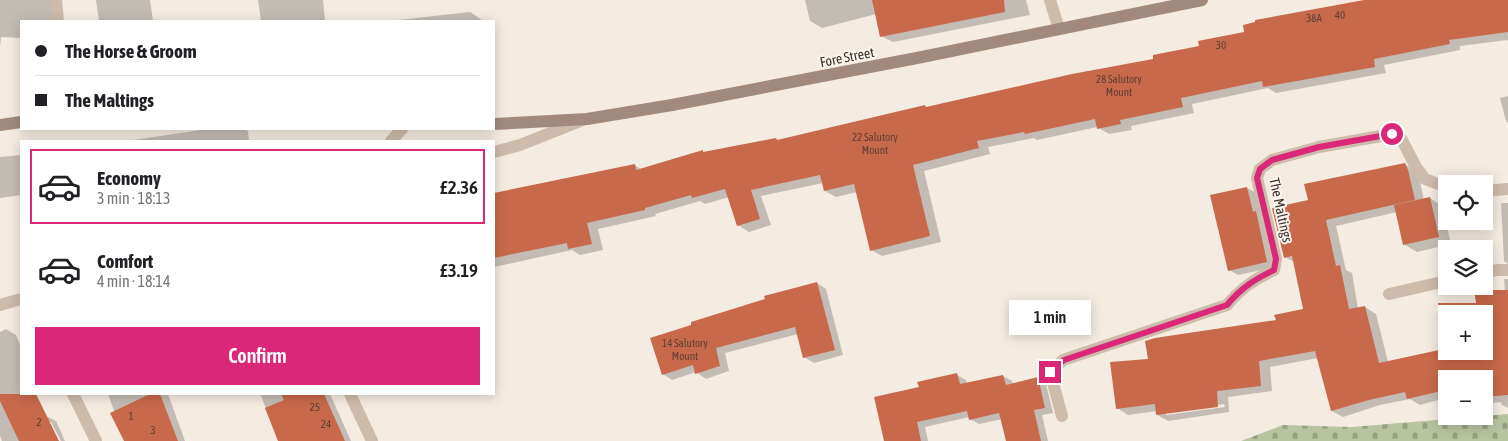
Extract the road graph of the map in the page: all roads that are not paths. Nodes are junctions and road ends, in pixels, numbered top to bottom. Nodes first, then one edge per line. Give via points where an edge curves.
1 (56, 0) edge
2 (1050, 0) edge
3 (1202, 0) edge
4 (58, 20) edge
5 (1059, 29) junction
6 (587, 119) junction
7 (20, 122) edge
8 (495, 124) edge
9 (0, 125) edge
10 (401, 130) edge
11 (392, 140) edge
12 (495, 152) edge
13 (1438, 184) edge
14 (1508, 189) edge
15 (1493, 190) edge
16 (1508, 270) edge
17 (1493, 271) edge
18 (1438, 283) edge
19 (1389, 294) dead end
20 (20, 299) edge
21 (0, 305) edge
22 (73, 395) edge
23 (350, 395) edge
24 (1062, 416) dead end
25 (96, 441) edge
26 (372, 441) edge

1 - 4 street
2 - 5 street
3 - 5 main road, Fore Street
5 - 6 main road, Fore Street via 790,83
6 - 8 main road, Fore Street
6 - 12 street via 520,146
7 - 9 main road
10 - 11 street
13 - 24 street, The Maltings via 1425,180 1402,140 1392,134 1319,147 1272,160 1260,169 1257,178 1276,259 1274,270 1249,282 1227,305 1064,360 1050,372
14 - 15 street
16 - 17 street
18 - 19 street
20 - 21 street
22 - 25 street
23 - 26 street

